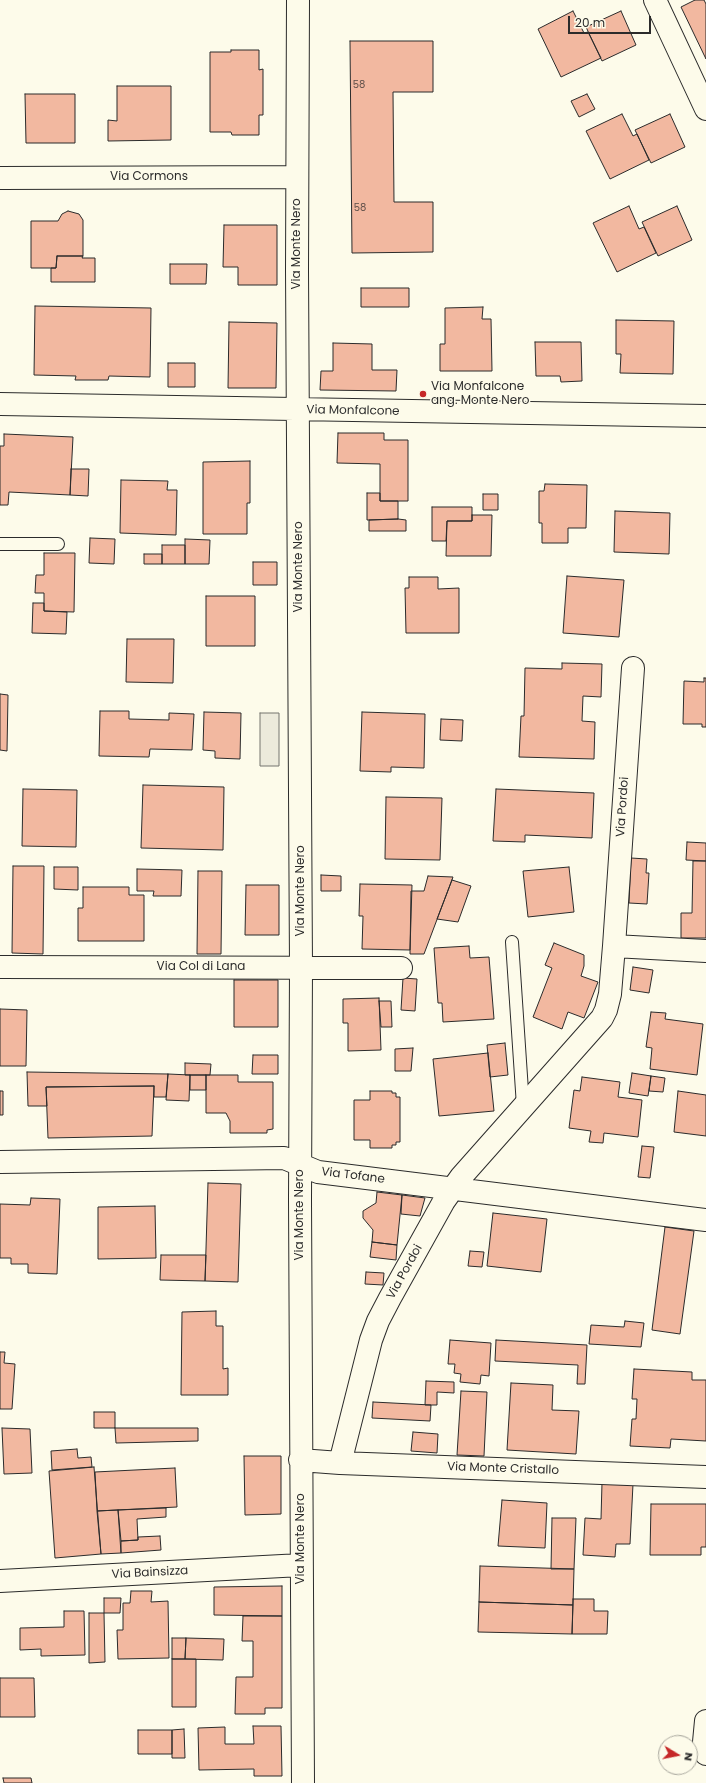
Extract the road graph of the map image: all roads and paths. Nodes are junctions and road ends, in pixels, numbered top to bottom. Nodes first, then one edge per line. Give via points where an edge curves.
1 (298, 0) edge
2 (655, 0) edge
3 (706, 109) edge
4 (297, 177) junction
5 (0, 178) edge
6 (0, 404) edge
7 (297, 410) junction
8 (706, 416) edge
9 (0, 544) edge
10 (58, 544) dead end
11 (633, 668) dead end
12 (512, 942) dead end
13 (614, 946) junction
14 (706, 951) edge
15 (0, 967) edge
16 (301, 967) junction
17 (401, 968) dead end
18 (524, 1108) junction
19 (0, 1162) edge
20 (300, 1165) junction
21 (452, 1189) junction
22 (706, 1220) edge
23 (300, 1460) junction
24 (340, 1463) junction
25 (706, 1477) edge
26 (301, 1565) junction
27 (0, 1581) edge
28 (706, 1721) edge
29 (706, 1754) edge
30 (302, 1783) edge

1 - 4 street, Via Monte Nero
2 - 3 street
4 - 5 street, Via Cormons
4 - 7 street, Via Monte Nero
6 - 7 street, Via Monfalcone
7 - 8 street, Via Monfalcone
7 - 16 street, Via Monte Nero
9 - 10 lane
11 - 13 street, Via Pordoi
12 - 18 lane
13 - 14 street
13 - 18 street, Via Pordoi via 610,994 602,1018
15 - 16 street, Via Col di Lana
16 - 17 street, Via Col di Lana
16 - 20 street, Via Monte Nero
18 - 21 street, Via Pordoi
19 - 20 street, Via Tofane via 284,1158
20 - 21 street, Via Tofane via 318,1172
20 - 23 street, Via Monte Nero
21 - 22 street, Via Tofane
21 - 24 street, Via Pordoi via 378,1321
23 - 24 street, Via Monte Cristallo
23 - 26 street, Via Monte Nero
24 - 25 street, Via Monte Cristallo
26 - 27 street, Via Bainsizza
26 - 30 street, Via Monte Nero
28 - 29 street

